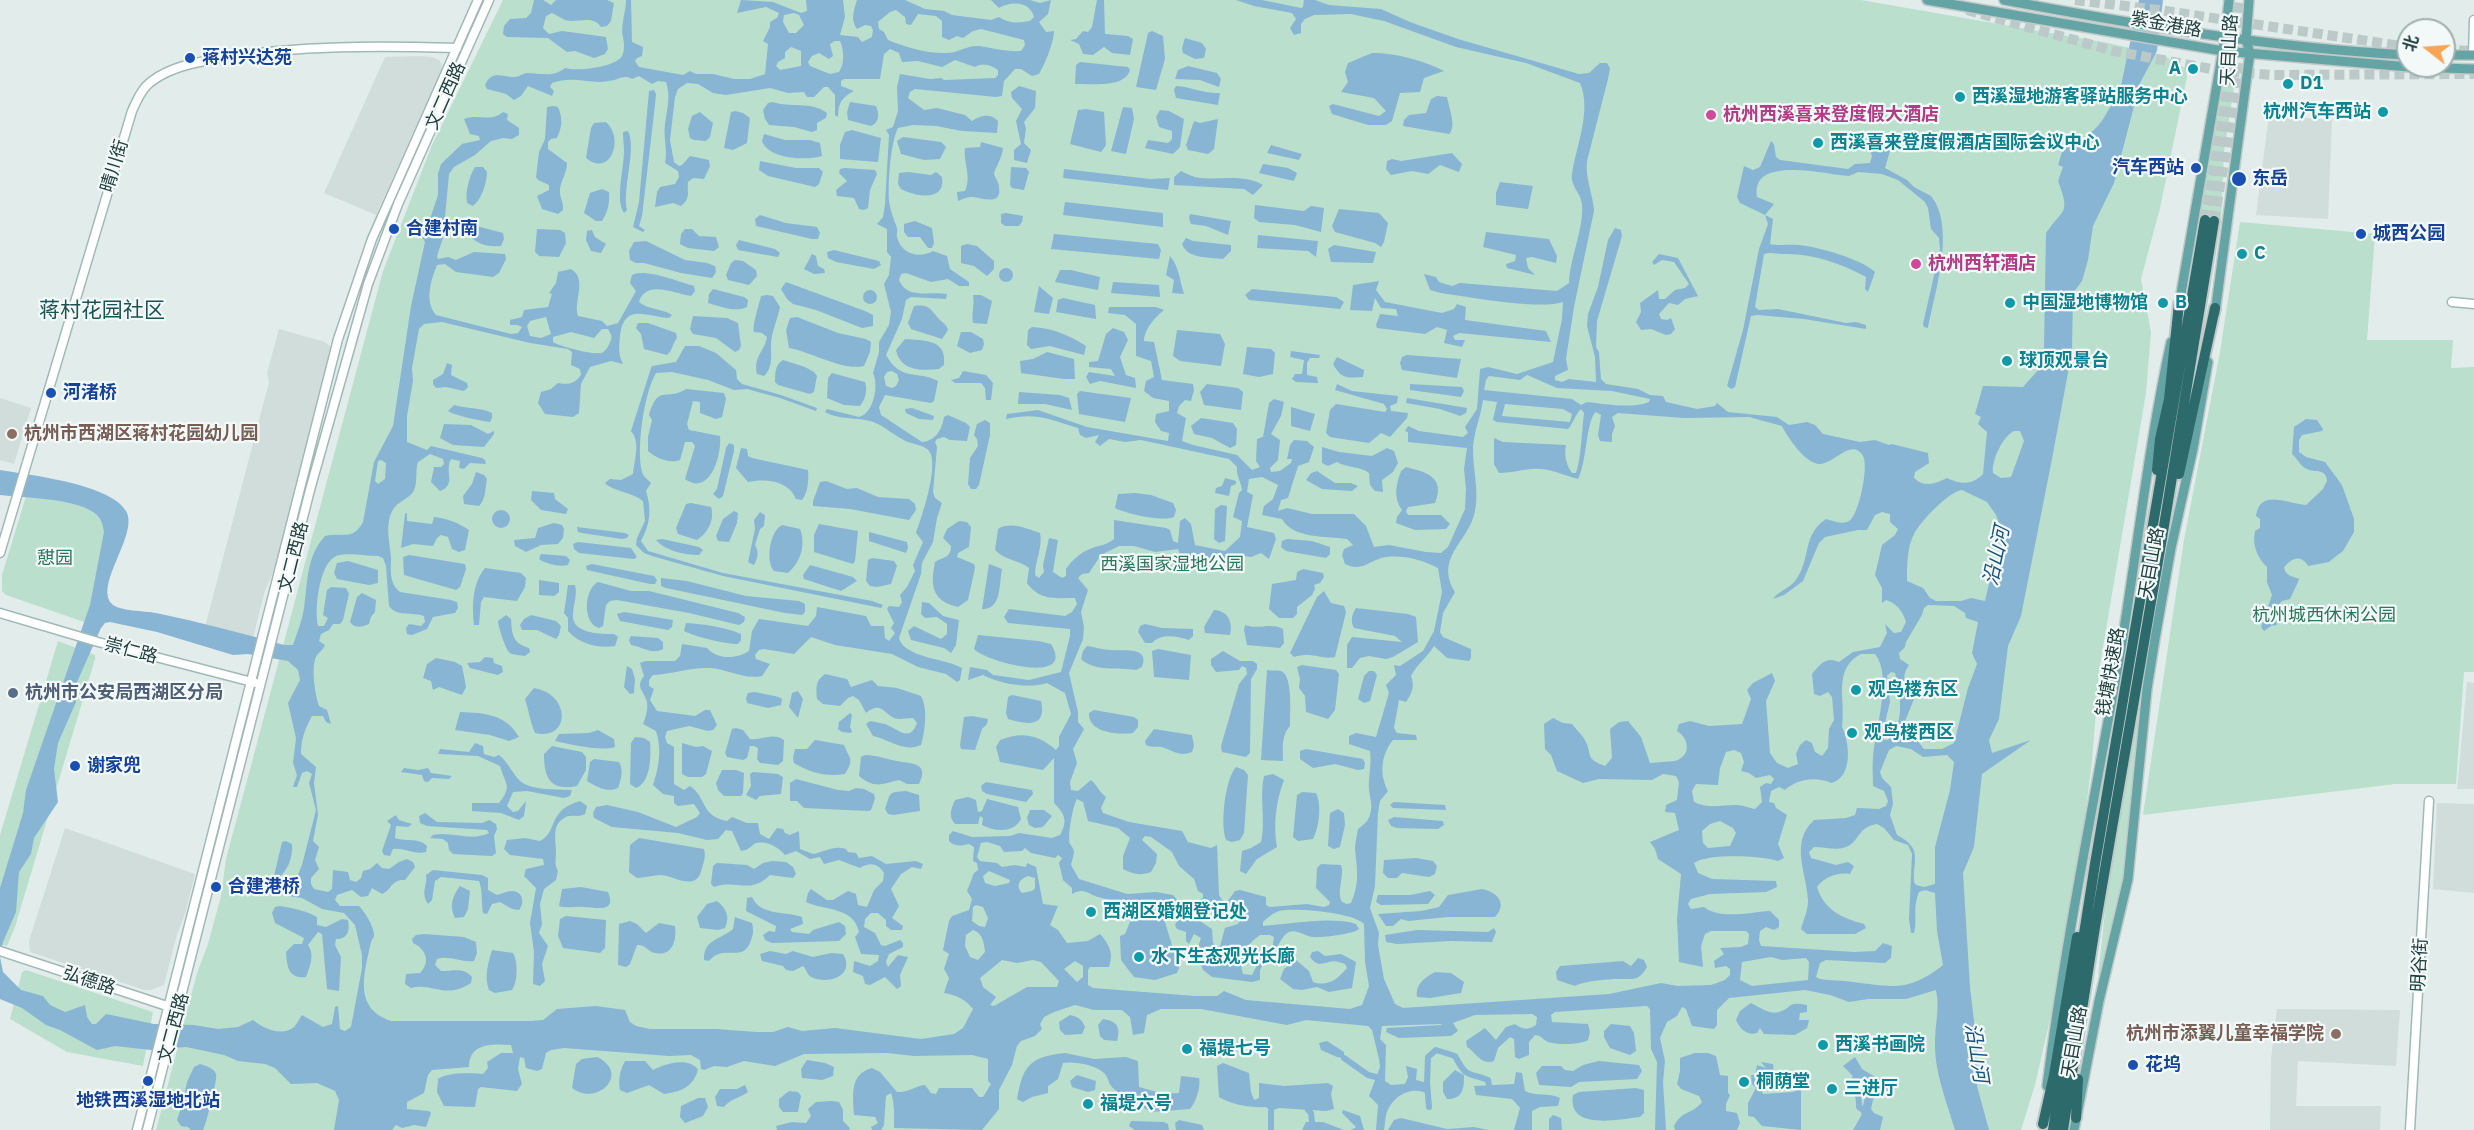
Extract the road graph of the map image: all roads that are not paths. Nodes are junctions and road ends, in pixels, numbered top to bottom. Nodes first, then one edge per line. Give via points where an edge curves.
1 (478, 0) edge
2 (489, 0) edge
3 (1927, 0) edge
4 (2004, 0) edge
5 (2229, 0) edge
6 (2250, 0) edge
7 (2474, 20) edge
8 (2225, 38) junction
9 (2246, 40) junction
10 (457, 48) junction
11 (2223, 51) junction
12 (2250, 53) junction
13 (2396, 54) edge
14 (2456, 55) edge
15 (2473, 55) edge
16 (2474, 69) edge
17 (2452, 302) dead end
18 (2179, 304) junction
19 (2474, 304) edge
20 (2215, 308) junction
21 (2151, 536) junction
22 (2162, 538) junction
23 (0, 553) edge
24 (0, 613) edge
25 (251, 682) junction
26 (262, 684) junction
27 (2429, 801) dead end
28 (2095, 864) junction
29 (2101, 894) junction
30 (3, 952) edge
31 (174, 1008) junction
32 (162, 1055) junction
33 (2076, 1118) junction
34 (2042, 1127) edge
35 (137, 1130) edge
36 (147, 1130) edge
37 (2053, 1130) edge
38 (2063, 1130) edge
39 (2074, 1130) edge
40 (2410, 1130) edge

1 - 10 main road, 文二西路
2 - 26 main road, 文二西路 via 395,212 368,284 310,490
3 - 11 main road, 紫金港路
4 - 8 main road, 紫金港路
5 - 8 main road, 天目山路
6 - 9 main road, 天目山路
7 - 15 main road
8 - 9 main road, 紫金港路
8 - 11 main road, 天目山路
9 - 12 main road, 天目山路
9 - 13 main road, 紫金港路
10 - 23 main road, 晴川街 via 345,47 245,54 192,63 152,81 140,94
10 - 25 main road, 文二西路 via 356,282
11 - 12 main road, 紫金港路
11 - 18 main road, 天目山路
12 - 16 main road, 紫金港路
12 - 20 main road, 天目山路
14 - 15 main road
17 - 19 main road
18 - 21 highway
18 - 34 main road, 天目山路 via 2154,432
20 - 22 highway
20 - 33 main road, 天目山路 via 2204,393 2171,548 2147,689 2128,879
21 - 22 highway, 钱塘快速路 via 2210,220
21 - 28 highway, 钱塘快速路
22 - 29 highway, 钱塘快速路
24 - 25 main road, 崇仁路
25 - 26 main road, 崇仁路
25 - 31 main road, 文二西路 via 172,989
26 - 31 main road, 文二西路
27 - 40 main road, 明谷街
28 - 34 highway via 2073,955
28 - 37 highway, 钱塘快速路
29 - 33 highway
29 - 38 highway, 钱塘快速路
30 - 31 main road, 弘德路
31 - 32 main road, 文二西路
32 - 35 main road, 文二西路
32 - 36 main road, 文二西路
33 - 39 main road, 天目山路

